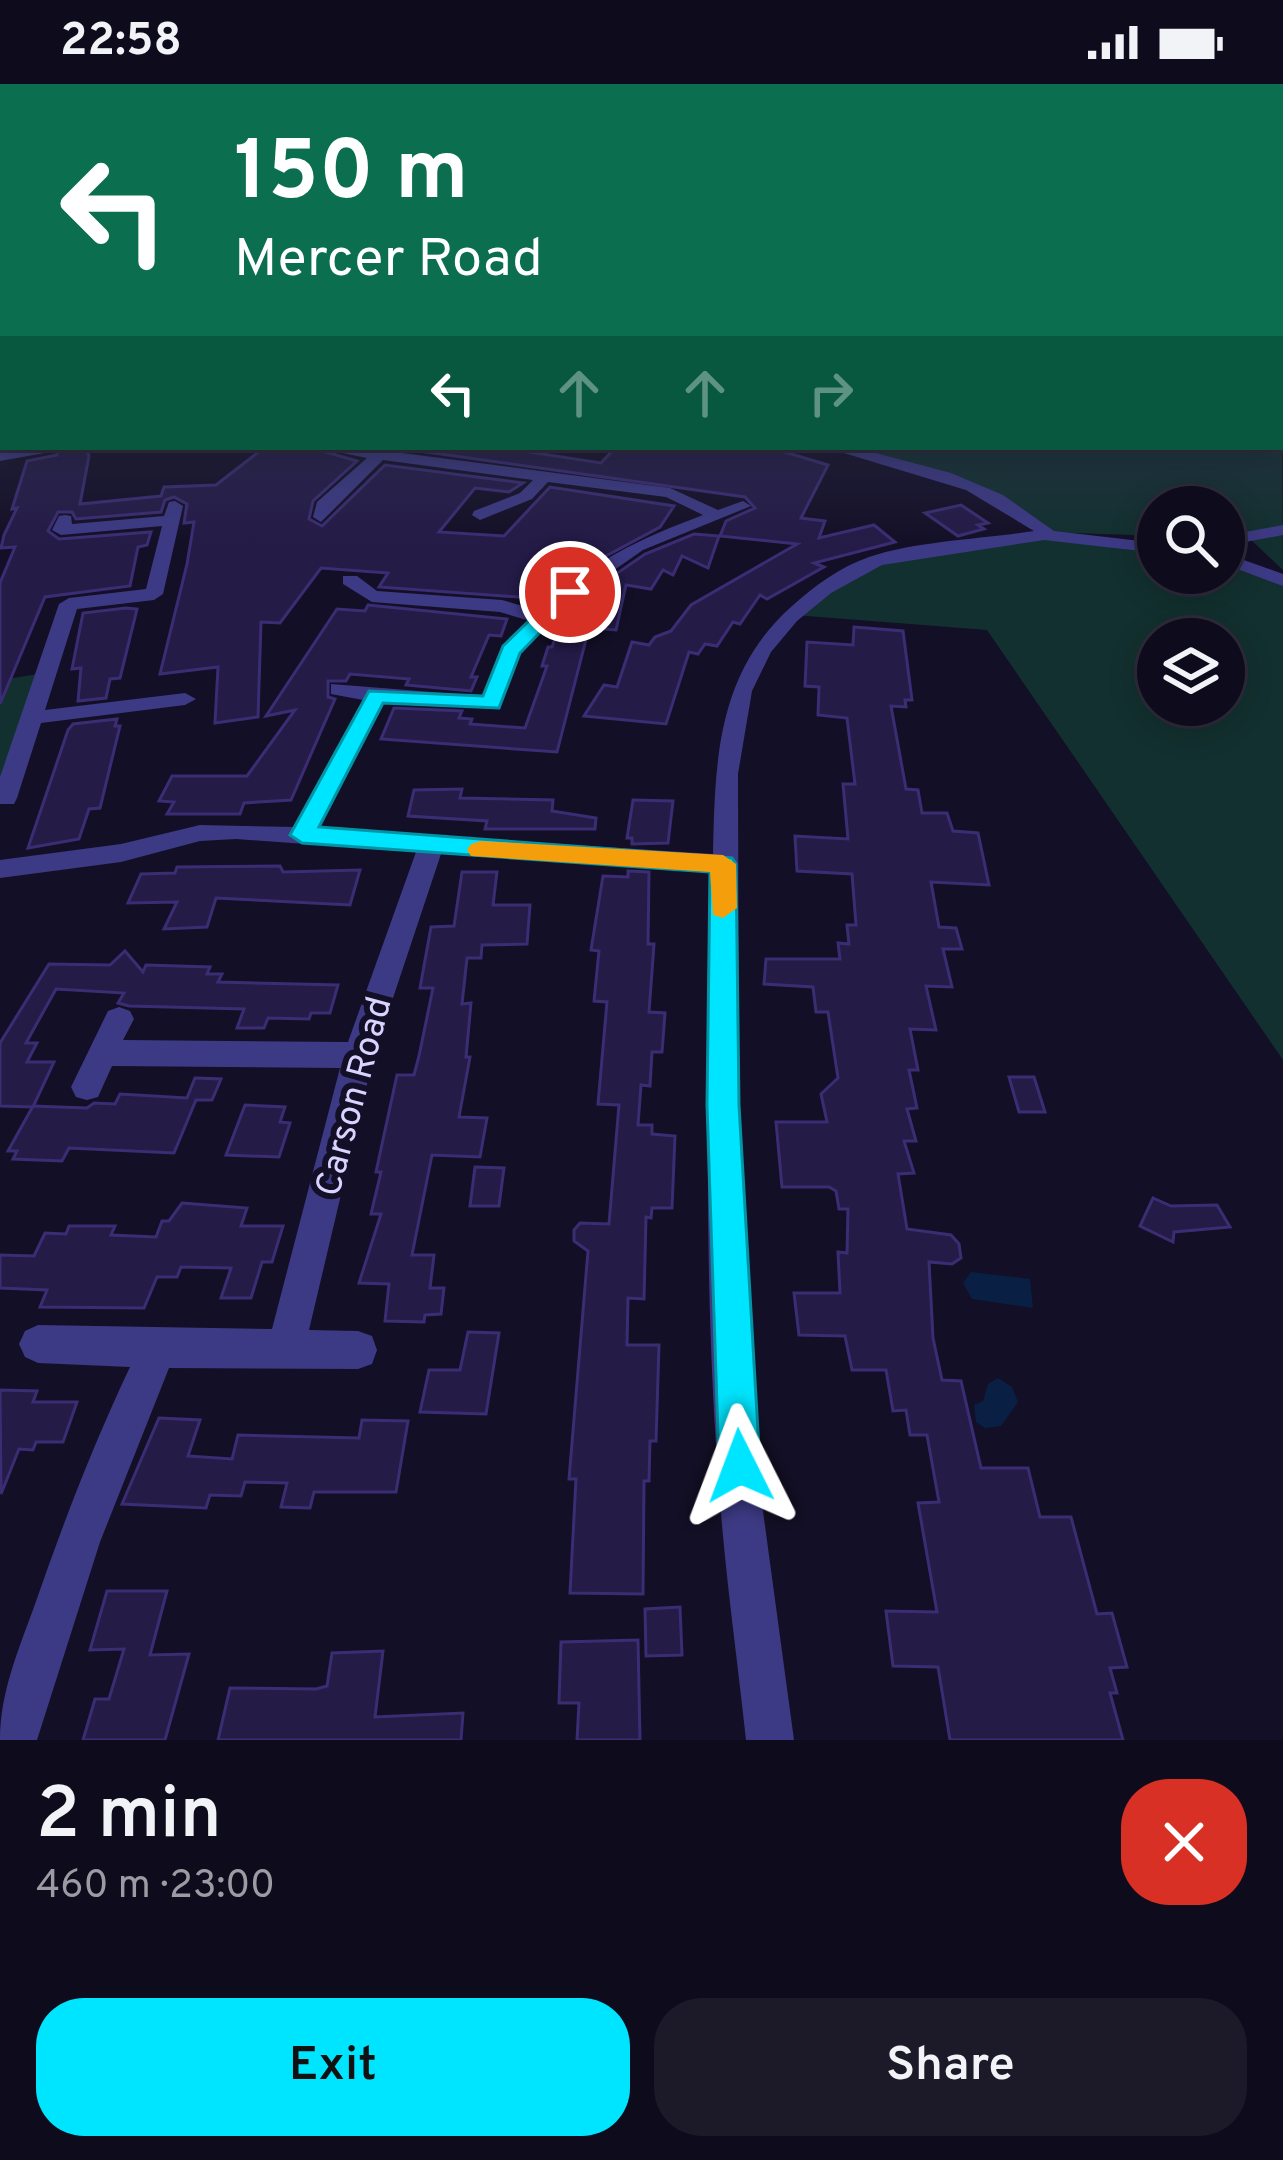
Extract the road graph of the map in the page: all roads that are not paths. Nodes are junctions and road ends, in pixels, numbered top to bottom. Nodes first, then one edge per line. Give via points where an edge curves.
1 (340, 450) edge
2 (844, 450) edge
3 (48, 451) dead end
4 (0, 456) edge
5 (378, 456) junction
6 (545, 476) junction
7 (743, 506) dead end
8 (480, 514) dead end
9 (716, 515) junction
10 (321, 517) dead end
11 (61, 530) dead end
12 (1283, 530) edge
13 (1045, 533) junction
14 (1245, 537) edge
15 (1137, 545) edge
16 (1245, 566) edge
17 (350, 580) dead end
18 (1283, 580) edge
19 (184, 590) dead end
20 (154, 594) junction
21 (333, 594) dead end
22 (372, 596) junction
23 (69, 604) junction
24 (40, 605) dead end
25 (542, 618) junction
26 (339, 689) dead end
27 (376, 696) junction
28 (185, 699) dead end
29 (491, 703) junction
30 (520, 704) dead end
31 (31, 718) junction
32 (2, 803) edge
33 (302, 835) junction
34 (430, 847) junction
35 (723, 864) junction
36 (0, 869) edge
37 (119, 1018) dead end
38 (102, 1053) junction
39 (359, 1054) junction
40 (87, 1087) dead end
41 (38, 1344) dead end
42 (158, 1348) junction
43 (286, 1348) junction
44 (358, 1350) dead end
45 (13, 1740) edge
46 (770, 1740) edge

1 - 5 street
2 - 13 street via 968,482
3 - 4 street via 17,461
5 - 6 street
5 - 10 street via 322,506
6 - 8 street via 526,496
6 - 9 street via 670,493
7 - 9 street
9 - 25 street via 609,562
11 - 20 street via 173,513
12 - 14 street
13 - 15 street
13 - 35 street via 852,568 794,615 752,667 734,721
16 - 18 street
17 - 22 street
19 - 20 street
20 - 23 street
21 - 22 street
22 - 25 street via 502,606
23 - 24 street
23 - 31 street
25 - 29 street via 510,650
26 - 27 street
27 - 29 street
27 - 33 street
28 - 31 street via 154,693
29 - 30 street
31 - 32 street
33 - 34 street
33 - 36 street via 200,832 105,856
34 - 35 street
34 - 39 street, Carson Road
35 - 46 street via 730,1308 742,1511
37 - 38 street
38 - 39 street
38 - 40 street
39 - 43 street, Carson Road
41 - 42 street
42 - 43 street
42 - 45 street via 62,1581
43 - 44 street

